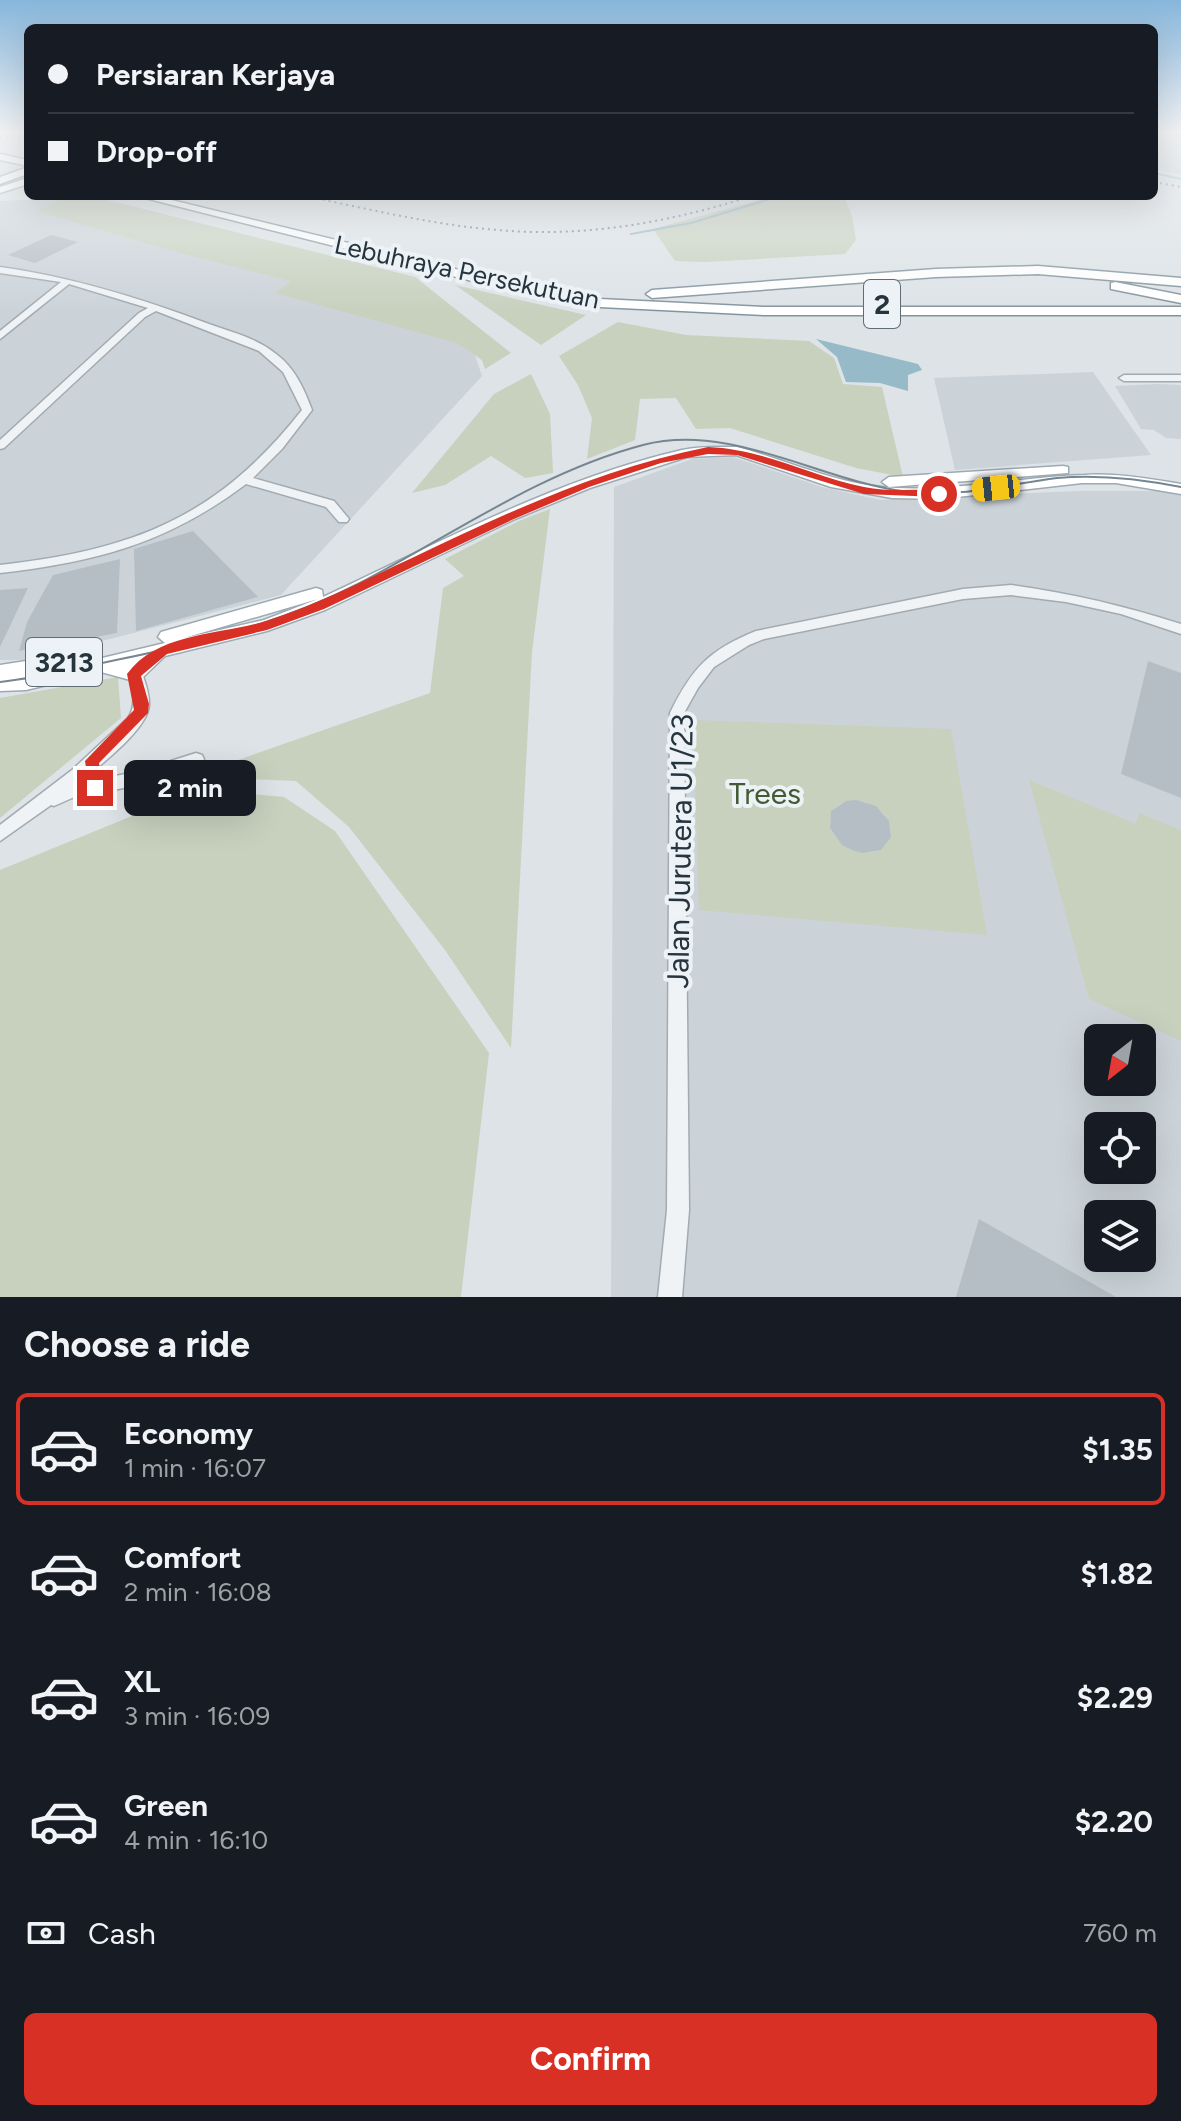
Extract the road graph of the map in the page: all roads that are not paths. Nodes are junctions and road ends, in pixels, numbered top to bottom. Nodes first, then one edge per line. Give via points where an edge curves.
1 (159, 200) edge
2 (182, 200) edge
3 (189, 200) edge
4 (203, 205) junction
5 (0, 270) edge
6 (1016, 271) junction
7 (936, 273) junction
8 (1181, 281) edge
9 (67, 282) junction
10 (584, 293) junction
11 (1181, 302) edge
12 (155, 308) junction
13 (764, 311) junction
14 (1181, 311) edge
15 (1181, 318) edge
16 (0, 336) edge
17 (1124, 378) dead end
18 (1181, 378) edge
19 (0, 446) edge
20 (246, 480) junction
21 (582, 480) junction
22 (1181, 481) edge
23 (1181, 489) edge
24 (506, 512) junction
25 (343, 519) dead end
26 (0, 569) edge
27 (1181, 629) edge
28 (132, 666) junction
29 (0, 672) edge
30 (0, 684) edge
31 (196, 759) dead end
32 (92, 761) junction
33 (71, 778) junction
34 (95, 788) junction
35 (42, 803) junction
36 (0, 834) edge
37 (670, 1297) edge

1 - 13 highway, Lebuhraya Persekutuan / 2 via 564,297 647,307
2 - 4 highway, Lebuhraya Persekutuan / 2
3 - 4 highway
4 - 10 highway, Lebuhraya Persekutuan / 2
5 - 9 street
6 - 7 highway
6 - 8 highway
6 - 8 street
7 - 10 highway via 679,295
7 - 11 highway via 1070,279
9 - 12 street
9 - 16 street
10 - 11 highway, Lebuhraya Persekutuan / 2 via 730,304
12 - 19 street
12 - 20 street via 272,353 300,387 307,410
13 - 14 highway, Lebuhraya Persekutuan / 2
13 - 15 highway via 790,317
17 - 18 street
20 - 25 street via 330,504
20 - 26 street via 187,521 150,537 41,566
21 - 22 main road, 3213 via 685,444 727,441 879,482 1068,470
21 - 23 main road, 3213 via 708,451 749,454 836,484 892,493 939,494 1082,479
21 - 24 main road, 3213
24 - 28 main road, 3213 via 319,606 267,625 163,650
24 - 29 main road, 3213 via 285,605 79,659
27 - 37 street, Jalan Jurutera U1/23 via 1066,597 1011,590 963,594 761,635 735,644 694,678 677,713 678,1210
28 - 30 main road, 3213 via 98,666
28 - 32 street via 141,713
31 - 34 street
32 - 33 street
32 - 34 street
33 - 34 street
33 - 35 street
34 - 35 street
35 - 36 street

